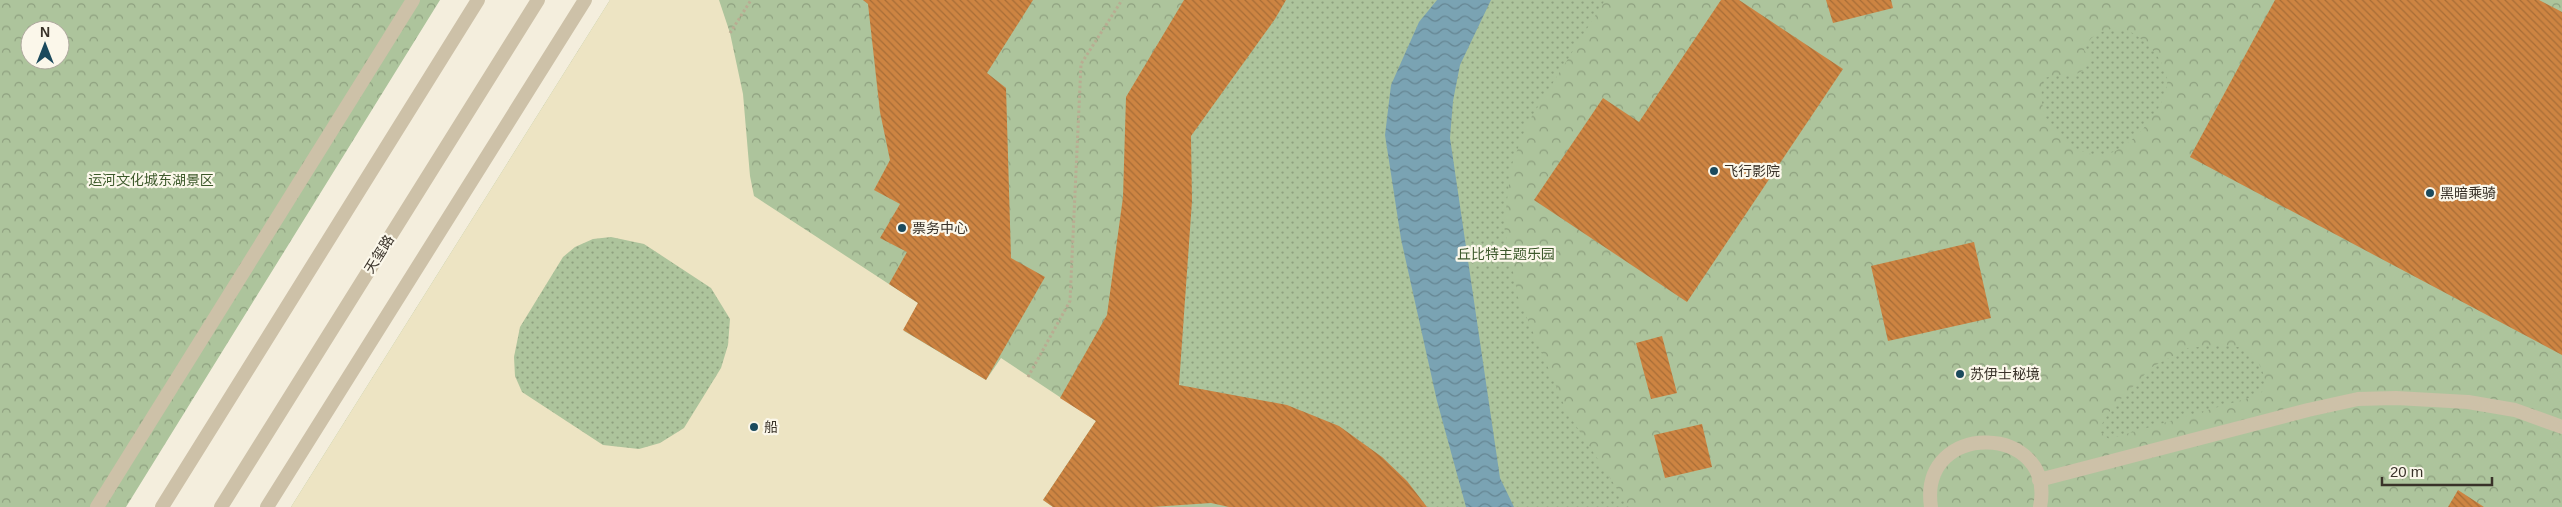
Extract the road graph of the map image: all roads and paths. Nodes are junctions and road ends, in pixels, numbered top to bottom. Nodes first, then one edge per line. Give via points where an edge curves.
1 (413, 0) edge
2 (478, 0) edge
3 (538, 0) edge
4 (585, 0) edge
5 (752, 0) edge
6 (1122, 0) edge
7 (730, 33) dead end
8 (1028, 377) dead end
9 (2562, 427) edge
10 (2039, 480) junction
11 (1928, 506) edge
12 (97, 507) edge
13 (162, 507) edge
14 (221, 507) edge
15 (267, 507) edge
16 (2040, 507) edge

1 - 12 street
2 - 13 street
3 - 14 street, 天玺路
4 - 15 street
5 - 7 path
6 - 8 path via 1082,64 1070,301
9 - 10 street via 2516,410 2468,402 2358,399
10 - 11 street via 2031,464 2018,451 2002,443 1983,441 1965,445 1949,455 1937,469
10 - 16 street

